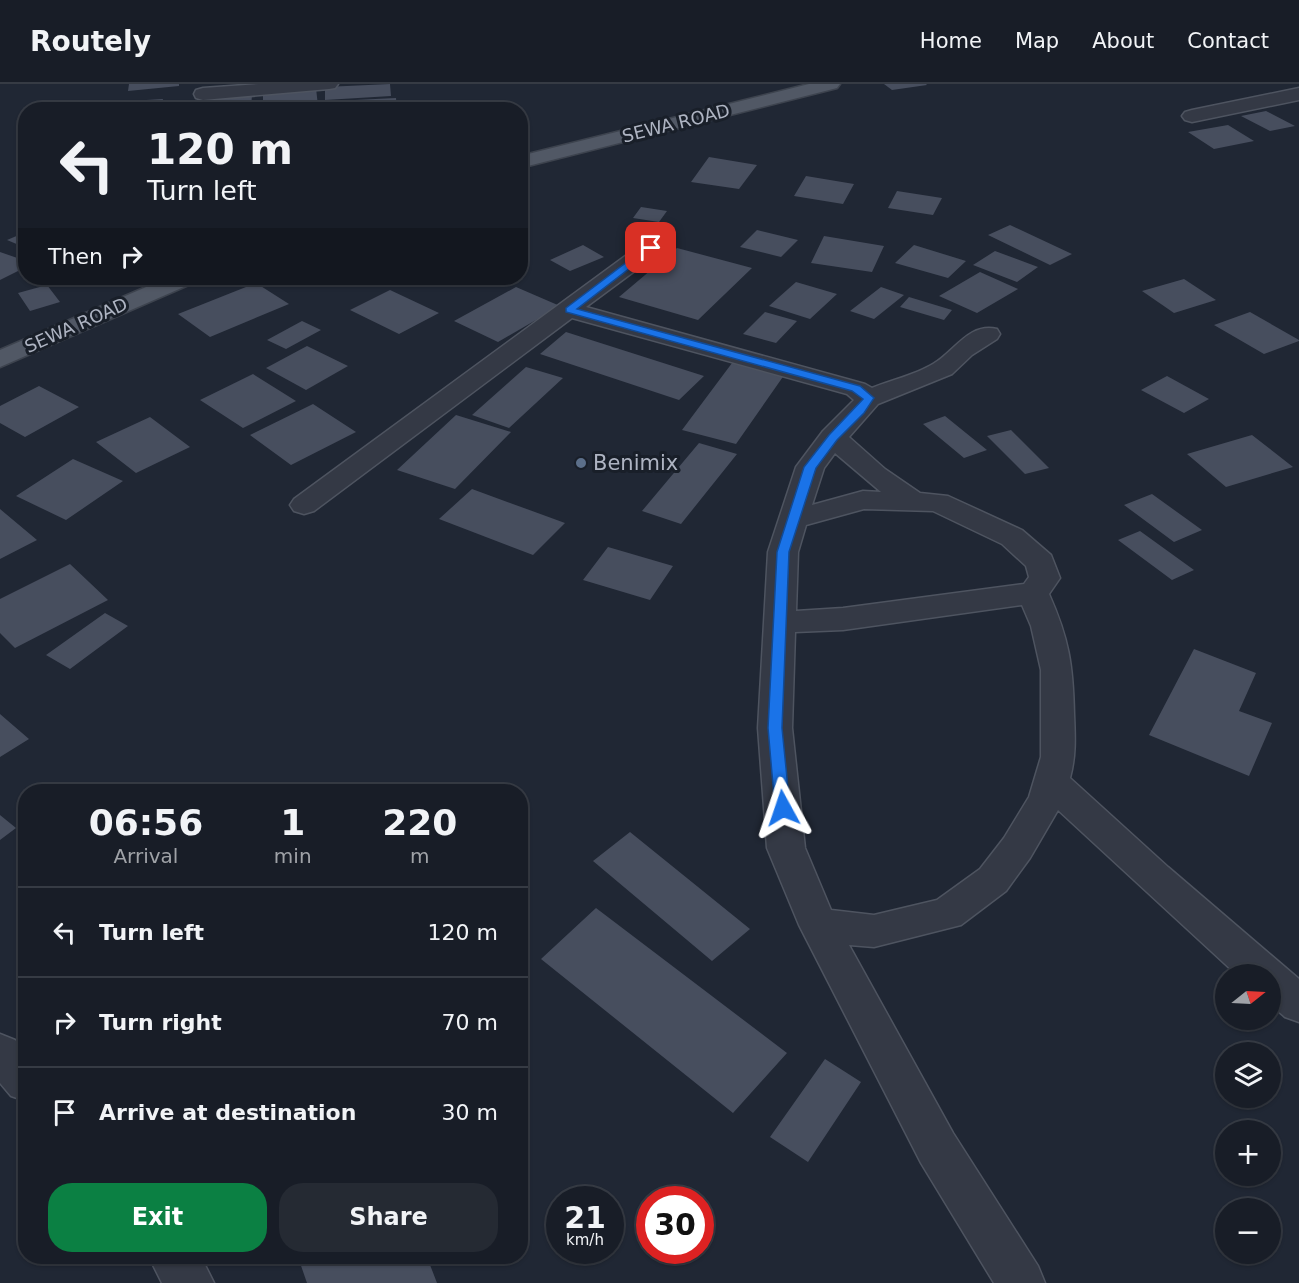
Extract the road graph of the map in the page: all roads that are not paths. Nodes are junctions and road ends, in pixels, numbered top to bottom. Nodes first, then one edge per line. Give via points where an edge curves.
1 (329, 84) edge
2 (831, 84) edge
3 (203, 94) dead end
4 (1299, 94) edge
5 (1192, 116) dead end
6 (528, 160) edge
7 (651, 248) dead end
8 (169, 285) edge
9 (570, 310) junction
10 (988, 334) dead end
11 (0, 359) edge
12 (869, 398) junction
13 (833, 437) junction
14 (912, 501) junction
15 (304, 505) dead end
16 (792, 520) junction
17 (1033, 593) junction
18 (780, 622) junction
19 (1051, 782) junction
20 (818, 925) junction
21 (1253, 964) edge
22 (1281, 988) edge
23 (1299, 1004) edge
24 (0, 1053) edge
25 (18, 1073) edge
26 (178, 1264) edge
27 (190, 1283) edge
28 (1021, 1283) edge

1 - 3 street
2 - 6 main road, SEWA ROAD
4 - 5 street
7 - 9 street
8 - 11 main road, SEWA ROAD
9 - 12 street via 856,389
9 - 15 street
10 - 12 street via 943,369
12 - 13 street
13 - 14 street via 874,475
13 - 16 street via 810,467
14 - 16 street via 863,500
14 - 17 street via 938,502 1012,537 1040,562 1045,579
16 - 18 street via 783,552
17 - 18 street via 843,619
17 - 19 street via 1047,626 1057,670 1058,757
18 - 20 street via 775,728 786,848
19 - 20 street via 1046,799 993,880 946,914 874,930
19 - 21 street
20 - 28 street via 937,1148
22 - 23 street
24 - 25 street
26 - 27 street

